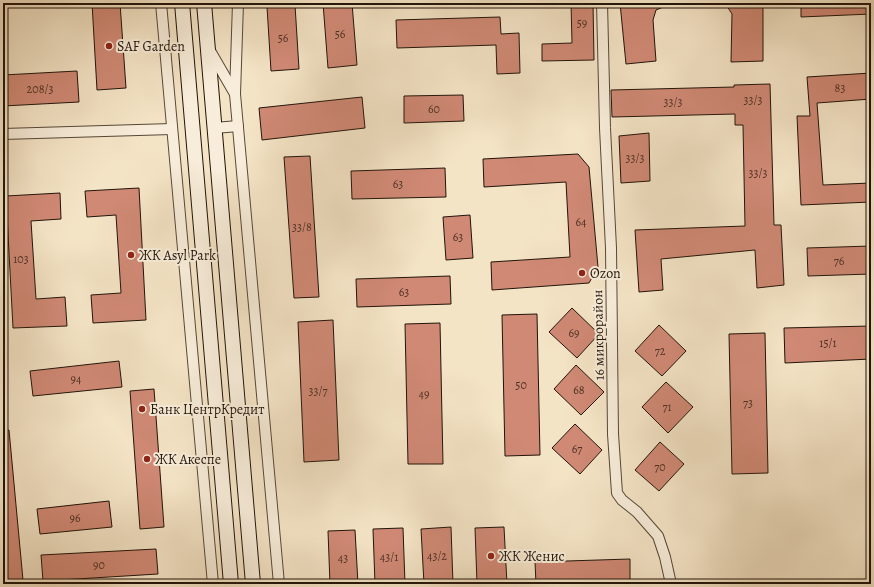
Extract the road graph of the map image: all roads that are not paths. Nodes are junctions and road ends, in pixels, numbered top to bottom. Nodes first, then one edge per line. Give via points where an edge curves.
1 (160, 3) edge
2 (182, 3) edge
3 (204, 3) edge
4 (238, 3) edge
5 (602, 3) edge
6 (208, 47) junction
7 (235, 94) junction
8 (238, 126) junction
9 (215, 128) junction
10 (172, 129) junction
11 (3, 134) edge
12 (248, 526) junction
13 (226, 529) junction
14 (213, 584) edge
15 (231, 584) edge
16 (253, 584) edge
17 (279, 584) edge
18 (671, 584) edge

1 - 10 street
2 - 13 main road
3 - 6 main road
4 - 7 street
5 - 18 street, 16 микрорайон via 616,493 658,536
6 - 7 street
6 - 9 main road
7 - 8 street
8 - 9 street
8 - 17 street
9 - 12 main road
10 - 11 street
10 - 14 street
12 - 13 main road
12 - 16 main road
13 - 15 main road

